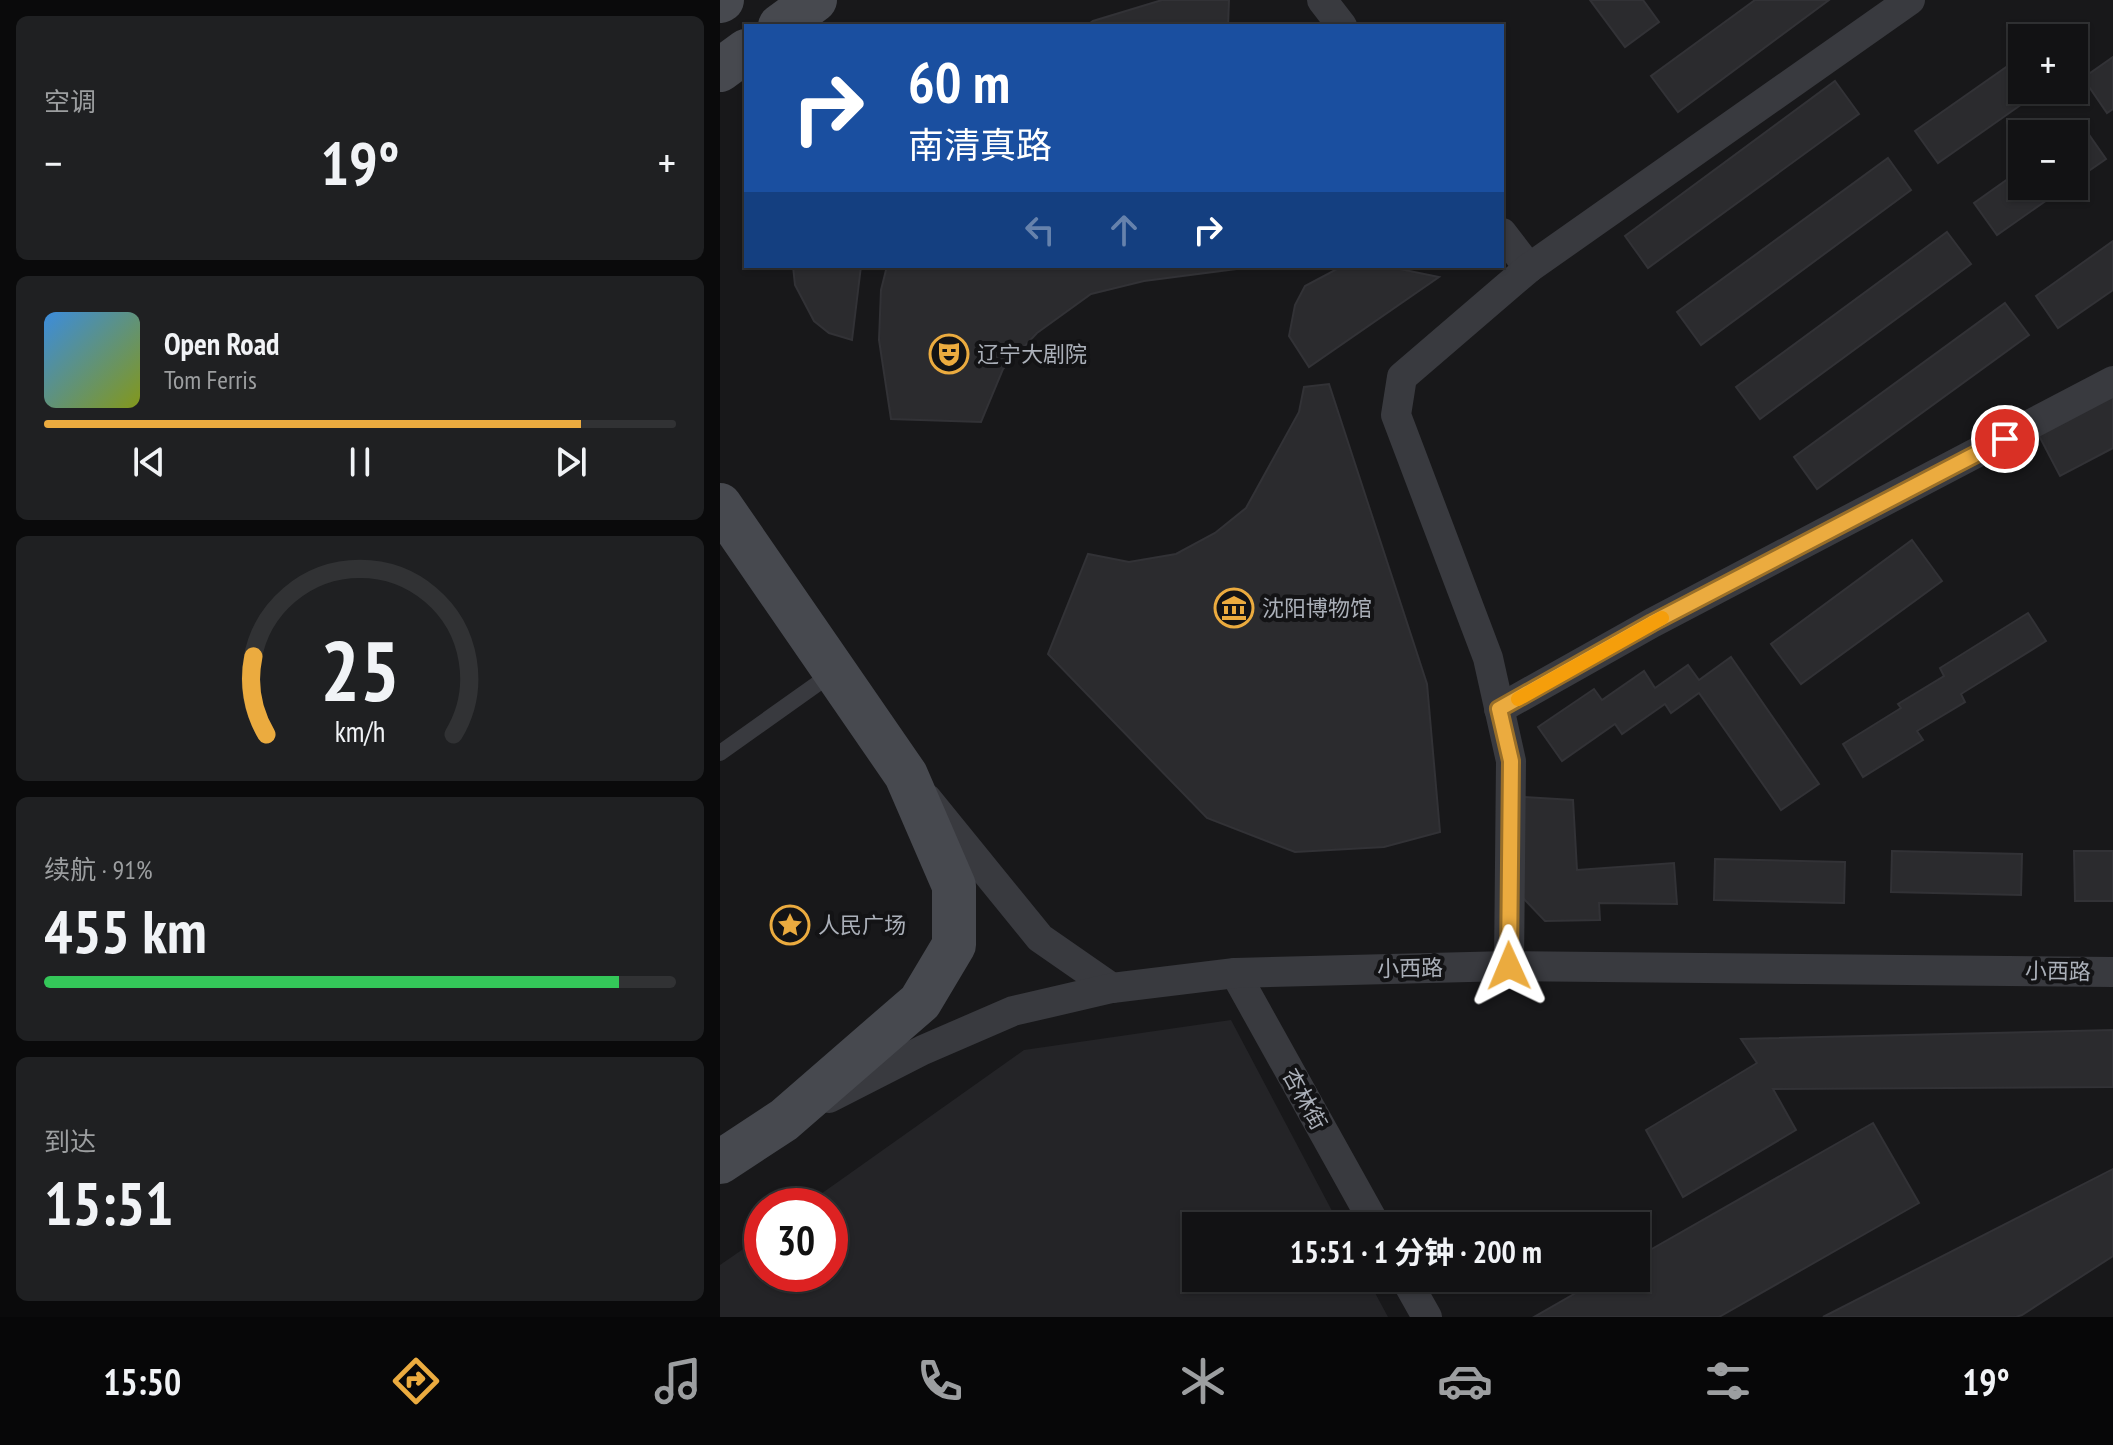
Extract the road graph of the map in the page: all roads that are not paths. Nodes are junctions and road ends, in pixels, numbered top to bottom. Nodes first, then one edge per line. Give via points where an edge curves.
1 (815, 0) edge
2 (1322, 0) edge
3 (1910, 0) edge
4 (783, 24) edge
5 (1340, 24) edge
6 (744, 52) edge
7 (720, 70) edge
8 (1504, 236) edge
9 (1529, 268) junction
10 (2113, 381) edge
11 (720, 505) edge
12 (835, 671) junction
13 (1499, 709) junction
14 (720, 753) edge
15 (906, 775) junction
16 (1509, 966) junction
17 (2113, 972) edge
18 (1235, 973) junction
19 (1112, 988) junction
20 (784, 1120) junction
21 (720, 1162) edge
22 (1368, 1212) edge
23 (1413, 1292) edge
24 (1427, 1317) edge

1 - 4 main road
2 - 5 street
3 - 9 street
6 - 7 main road
8 - 9 street
9 - 13 street via 1402,377 1396,415 1488,658
10 - 13 street
11 - 12 main road
12 - 14 lane
12 - 15 main road
13 - 16 street via 1511,761
15 - 19 street via 1040,938
15 - 20 main road via 954,886 954,945 920,1002
16 - 17 street, 小西路
16 - 18 street, 小西路
18 - 19 street, 小西路
18 - 22 street, 杏林街
19 - 20 street, 小西路 via 1013,1011
20 - 21 main road
23 - 24 street

